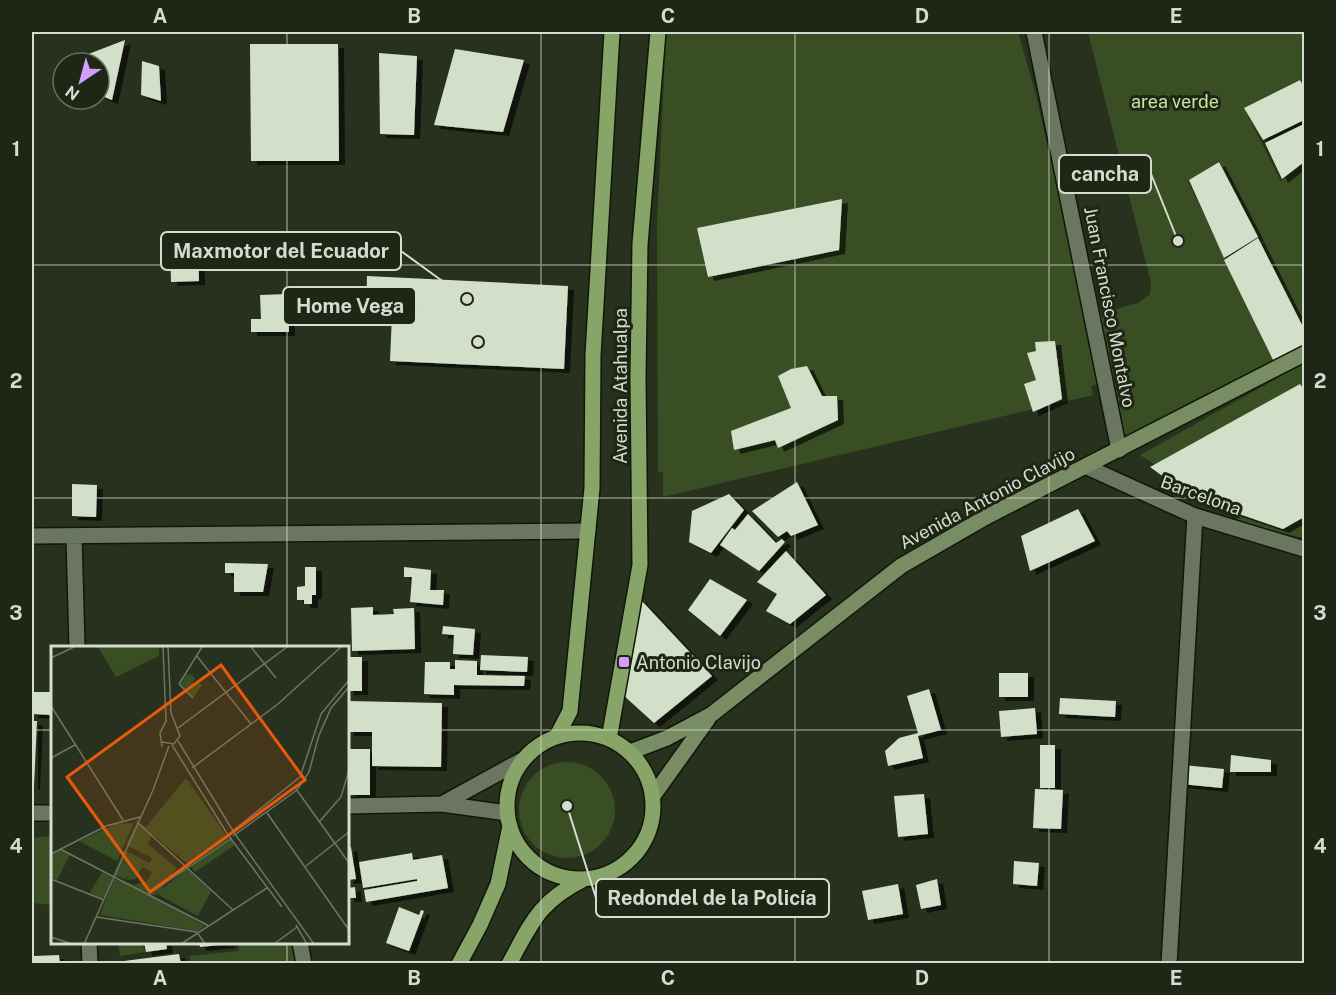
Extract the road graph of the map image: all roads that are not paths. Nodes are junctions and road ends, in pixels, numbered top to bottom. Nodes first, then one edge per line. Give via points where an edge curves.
1 (612, 32) edge
2 (658, 32) edge
3 (1034, 32) edge
4 (1305, 354) edge
5 (1119, 450) junction
6 (1087, 467) junction
7 (1195, 516) junction
8 (588, 531) junction
9 (32, 536) edge
10 (74, 536) junction
11 (1305, 549) edge
12 (77, 646) edge
13 (712, 714) junction
14 (557, 736) junction
15 (609, 739) junction
16 (630, 752) junction
17 (522, 760) junction
18 (653, 796) junction
19 (441, 804) junction
20 (350, 806) edge
21 (32, 813) edge
22 (51, 813) edge
23 (509, 820) junction
24 (584, 879) junction
25 (89, 944) edge
26 (300, 944) edge
27 (90, 963) edge
28 (304, 963) edge
29 (459, 963) edge
30 (509, 963) edge
31 (1170, 963) edge

1 - 8 main road, Avenida Atahualpa via 593,355
2 - 15 main road, Avenida Atahualpa via 640,244 640,565
3 - 5 street, Juan Francisco Montalvo
4 - 5 main road, Avenida Antonio Clavijo
5 - 6 main road, Avenida Antonio Clavijo
6 - 7 street, Barcelona
6 - 13 main road, Avenida Antonio Clavijo via 986,517 900,566
7 - 11 street, Barcelona
7 - 31 street
8 - 10 street
8 - 14 main road, Avenida Atahualpa via 570,711
9 - 10 street
10 - 12 street
13 - 16 main road, Avenida Antonio Clavijo
13 - 18 main road, Avenida Antonio Clavijo
14 - 15 main road via 574,733
14 - 17 main road
15 - 16 main road
16 - 18 main road via 646,773
17 - 19 street
17 - 23 main road via 507,800
18 - 24 main road via 652,820 644,843 629,861 608,874
19 - 20 street
19 - 23 street
21 - 22 street
23 - 24 main road via 521,848 538,866 560,876
23 - 29 main road via 498,884
24 - 30 main road via 545,903
25 - 27 street
26 - 28 street

